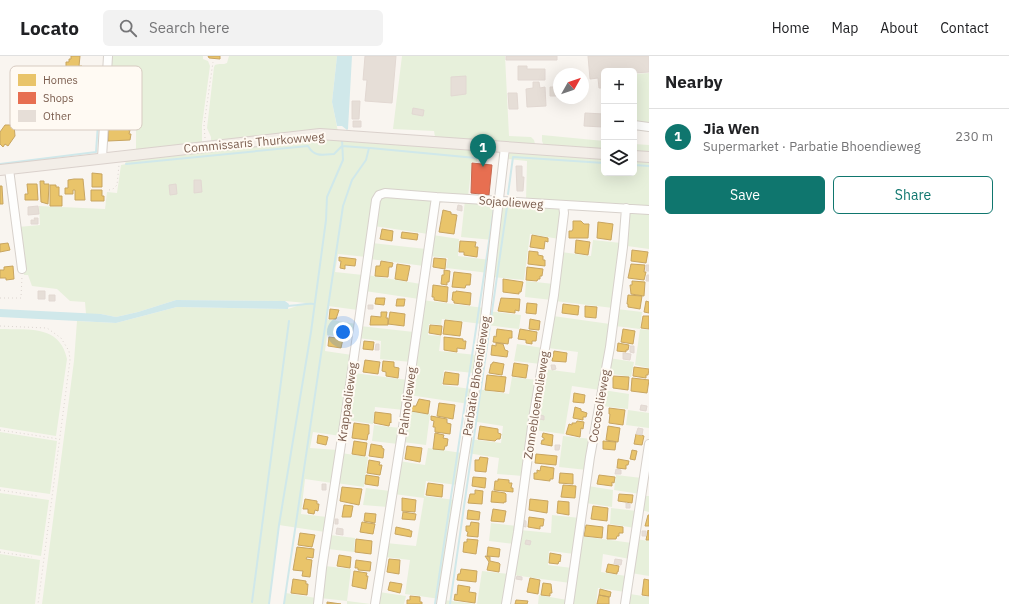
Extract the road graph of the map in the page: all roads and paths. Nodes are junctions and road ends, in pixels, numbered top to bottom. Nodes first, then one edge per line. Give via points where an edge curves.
1 (108, 56) edge
2 (213, 62) dead end
3 (107, 66) edge
4 (637, 125) edge
5 (649, 127) edge
6 (103, 130) edge
7 (205, 146) junction
8 (505, 147) junction
9 (601, 154) edge
10 (120, 156) junction
11 (637, 156) edge
12 (649, 157) edge
13 (102, 158) junction
14 (5, 170) edge
15 (110, 190) dead end
16 (436, 197) junction
17 (376, 200) joint
18 (500, 201) junction
19 (563, 205) junction
20 (626, 208) junction
21 (649, 210) edge
22 (22, 269) joint
23 (0, 298) edge
24 (0, 326) edge
25 (0, 430) edge
26 (60, 439) junction
27 (649, 444) edge
28 (0, 490) edge
29 (38, 496) dead end
30 (0, 552) edge
31 (32, 557) dead end
32 (38, 604) edge
33 (318, 604) edge
34 (375, 604) edge
35 (441, 604) edge
36 (506, 604) edge
37 (569, 604) edge
38 (625, 604) edge

1 - 3 street
2 - 7 path via 204,125
4 - 5 street
6 - 13 street
7 - 8 main road, Commissaris Thurkowweg via 320,134
7 - 10 main road, Commissaris Thurkowweg
8 - 9 main road, Commissaris Thurkowweg
8 - 18 street, Parbatie Bhoendieweg
10 - 13 main road, Commissaris Thurkowweg
10 - 15 path via 117,185
11 - 12 main road
13 - 14 main road, Commissaris Thurkowweg
14 - 22 street
16 - 17 street, Sojaolieweg via 385,193 379,195
16 - 18 street, Sojaolieweg
16 - 34 street, Palmolieweg
17 - 33 street, Krappaolieweg
18 - 19 street, Sojaolieweg
18 - 35 street, Parbatie Bhoendieweg via 483,337
19 - 20 street, Sojaolieweg
19 - 36 street, Zonnebloemolieweg via 554,295
20 - 21 street, Sojaolieweg
20 - 37 street, Cocosolieweg via 610,347 590,457
22 - 23 path via 21,298
24 - 26 path via 47,328 61,338 69,351
25 - 26 path
26 - 32 path
27 - 38 street
28 - 29 path
30 - 31 path

